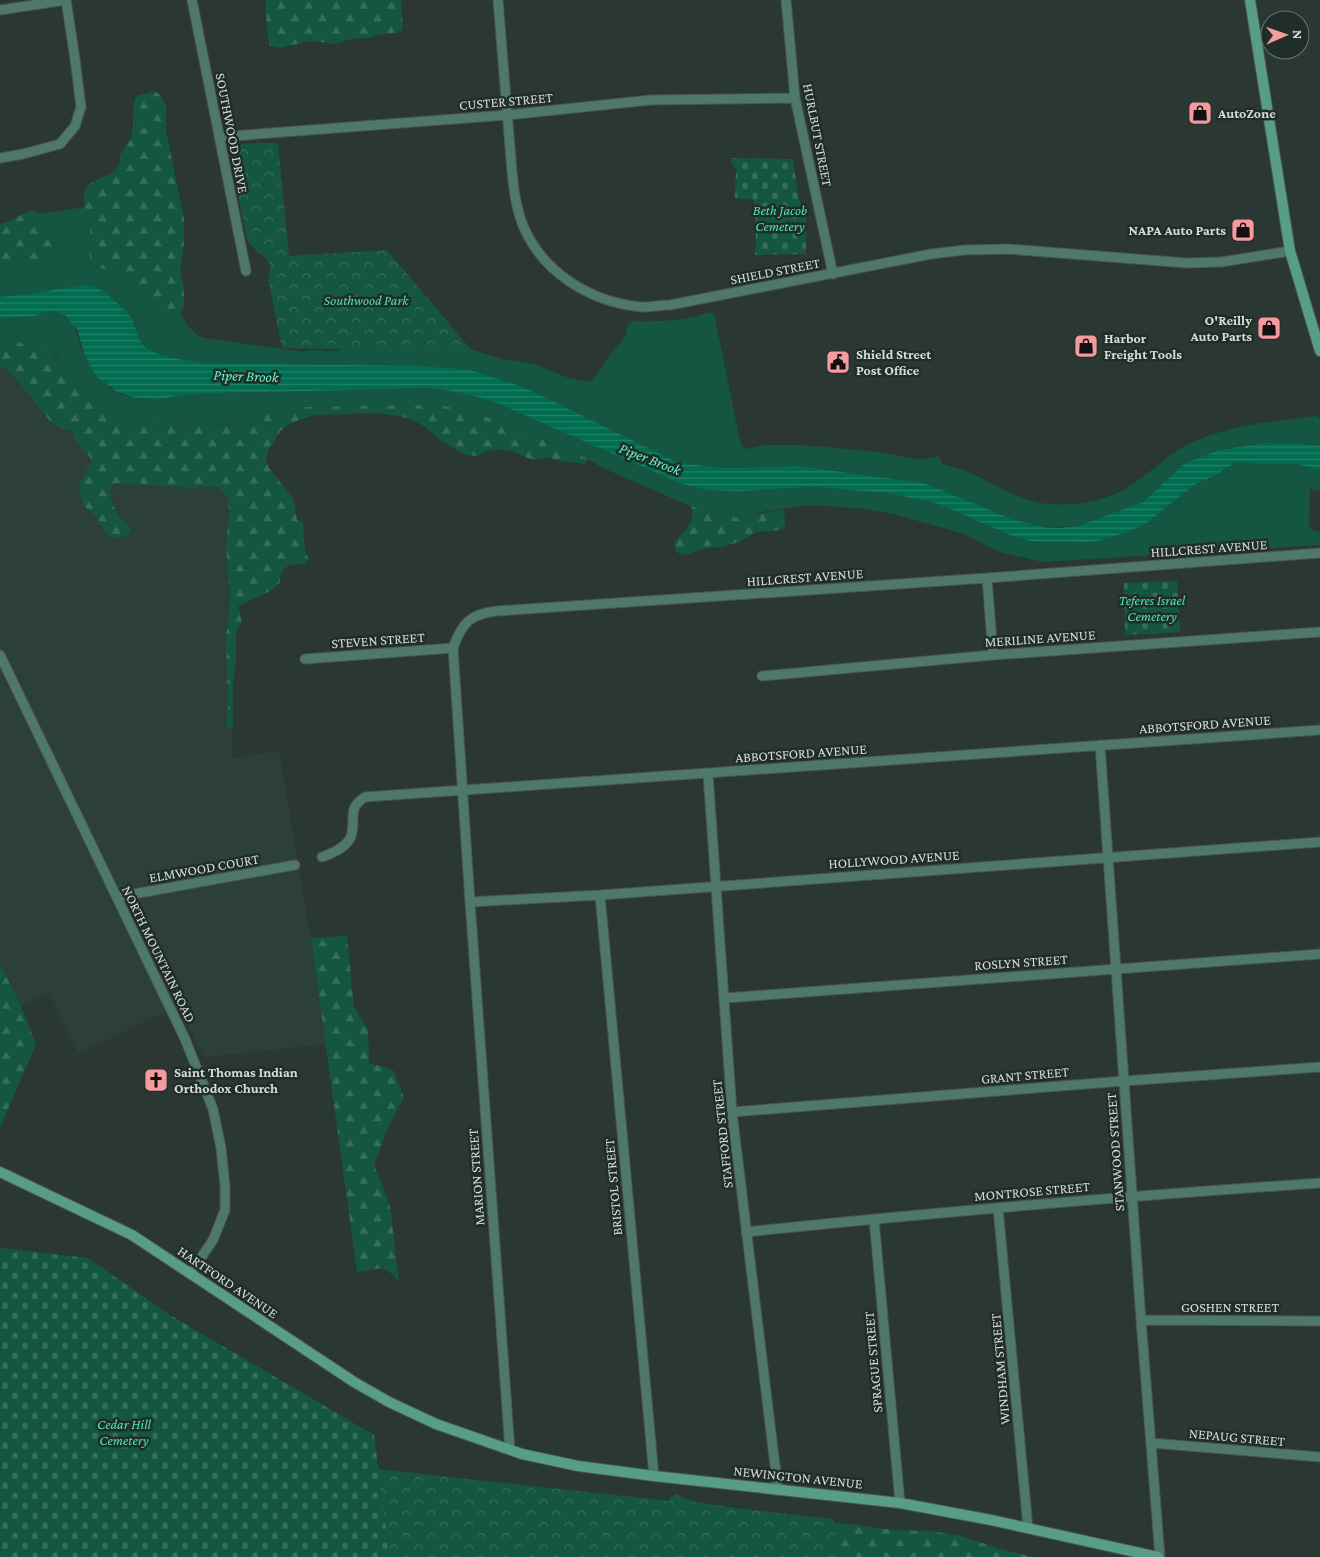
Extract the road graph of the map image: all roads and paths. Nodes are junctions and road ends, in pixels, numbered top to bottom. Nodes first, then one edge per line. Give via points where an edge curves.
1 (66, 0) edge
2 (192, 0) edge
3 (498, 0) edge
4 (786, 0) edge
5 (1250, 0) edge
6 (0, 10) edge
7 (795, 98) junction
8 (507, 115) junction
9 (219, 137) junction
10 (0, 158) edge
11 (1290, 251) junction
12 (246, 271) dead end
13 (833, 274) junction
14 (1320, 351) edge
15 (1320, 554) edge
16 (987, 578) junction
17 (1320, 632) edge
18 (453, 648) junction
19 (0, 655) edge
20 (993, 655) junction
21 (305, 659) dead end
22 (762, 676) dead end
23 (1320, 730) edge
24 (1100, 745) junction
25 (708, 774) junction
26 (462, 791) junction
27 (1320, 842) edge
28 (322, 857) dead end
29 (1108, 857) junction
30 (295, 865) dead end
31 (717, 886) junction
32 (600, 895) junction
33 (117, 897) junction
34 (470, 902) junction
35 (1320, 954) edge
36 (1116, 969) junction
37 (724, 998) junction
38 (1320, 1067) edge
39 (1124, 1081) junction
40 (732, 1112) junction
41 (0, 1172) edge
42 (1320, 1183) edge
43 (1132, 1196) junction
44 (998, 1208) junction
45 (874, 1219) junction
46 (746, 1232) junction
47 (190, 1274) junction
48 (1141, 1320) junction
49 (1320, 1321) edge
50 (436, 1424) joint
51 (1151, 1443) junction
52 (510, 1450) junction
53 (1320, 1457) edge
54 (654, 1476) junction
55 (778, 1490) junction
56 (900, 1503) junction
57 (1028, 1528) junction
58 (1159, 1557) edge

1 - 6 street
1 - 10 street via 81,108 75,126 60,144
2 - 9 street, SOUTHWOOD DRIVE
3 - 8 street, SHIELD STREET
4 - 7 street, HURLBUT STREET
5 - 11 main road
7 - 8 street, CUSTER STREET via 651,100
7 - 13 street, HURLBUT STREET
8 - 9 street, CUSTER STREET
8 - 13 street, SHIELD STREET via 514,190 522,222 539,254 566,280 585,292 644,307
9 - 12 street, SOUTHWOOD DRIVE
11 - 13 street, SHIELD STREET via 1187,264 1008,249 966,250
11 - 14 main road
15 - 16 street, HILLCREST AVENUE
16 - 18 street, HILLCREST AVENUE via 482,613 470,619 459,631
16 - 20 street
17 - 20 street, MERILINE AVENUE
18 - 21 street, STEVEN STREET
18 - 26 street, HILLCREST AVENUE
19 - 33 street, NORTH MOUNTAIN ROAD
20 - 22 street, MERILINE AVENUE
23 - 24 street, ABBOTSFORD AVENUE
24 - 25 street, ABBOTSFORD AVENUE
24 - 29 street, STANWOOD STREET
25 - 26 street, ABBOTSFORD AVENUE
25 - 31 street, STAFFORD STREET
26 - 28 street, ABBOTSFORD AVENUE via 365,798 356,803 352,834 347,842 339,850
26 - 34 street, MARION STREET
27 - 29 street, HOLLYWOOD AVENUE
29 - 31 street, HOLLYWOOD AVENUE
29 - 36 street, STANWOOD STREET
30 - 33 street, ELMWOOD COURT
31 - 32 street, HOLLYWOOD AVENUE
31 - 37 street, STAFFORD STREET
32 - 34 street, HOLLYWOOD AVENUE
32 - 54 street, BRISTOL STREET
33 - 47 street, NORTH MOUNTAIN ROAD via 200,1074 222,1148 225,1210 213,1240
34 - 52 street, MARION STREET
35 - 36 street, ROSLYN STREET
36 - 37 street, ROSLYN STREET
36 - 39 street, STANWOOD STREET
37 - 40 street, STAFFORD STREET
38 - 39 street, GRANT STREET
39 - 40 street, GRANT STREET
39 - 43 street, STANWOOD STREET
40 - 46 street, STAFFORD STREET
41 - 47 main road, HARTFORD AVENUE via 132,1235
42 - 43 street, MONTROSE STREET
43 - 44 street, MONTROSE STREET
43 - 48 street, STANWOOD STREET
44 - 45 street, MONTROSE STREET
44 - 57 street, WINDHAM STREET
45 - 46 street, MONTROSE STREET
45 - 56 street, SPRAGUE STREET
46 - 55 street, STAFFORD STREET
47 - 50 main road, HARTFORD AVENUE via 354,1382
48 - 49 street, GOSHEN STREET
48 - 51 street, STANWOOD STREET
50 - 52 main road, NEWINGTON AVENUE
51 - 53 street, NEPAUG STREET
51 - 58 street, STANWOOD STREET
52 - 54 main road, NEWINGTON AVENUE via 578,1466
54 - 55 main road, NEWINGTON AVENUE
55 - 56 main road, NEWINGTON AVENUE
56 - 57 main road, NEWINGTON AVENUE
57 - 58 main road, NEWINGTON AVENUE

